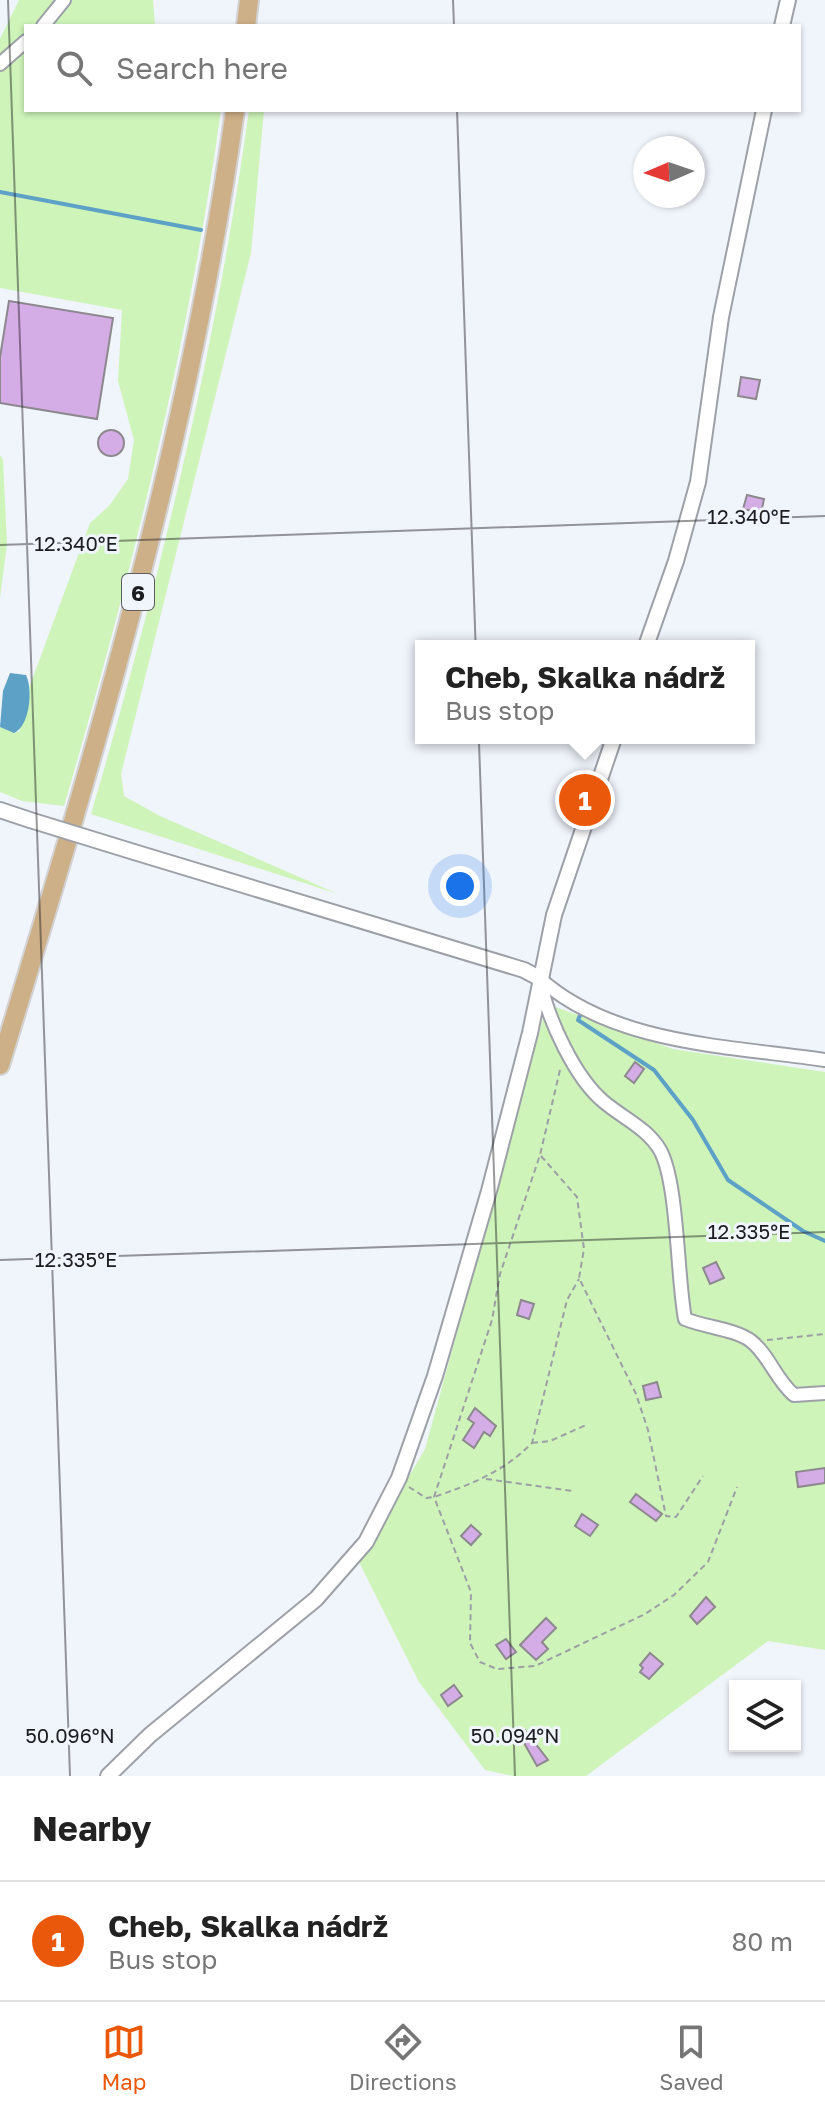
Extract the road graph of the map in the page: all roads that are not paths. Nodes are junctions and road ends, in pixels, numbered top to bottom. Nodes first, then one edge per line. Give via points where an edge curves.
1 (64, 0) edge
2 (249, 0) edge
3 (788, 0) edge
4 (45, 24) edge
5 (246, 24) edge
6 (782, 24) edge
7 (24, 43) edge
8 (0, 64) edge
9 (235, 112) edge
10 (764, 112) edge
11 (648, 640) edge
12 (612, 744) edge
13 (0, 810) edge
14 (539, 978) junction
15 (825, 1060) edge
16 (0, 1065) edge
17 (825, 1393) edge
18 (108, 1776) edge

1 - 4 street
2 - 5 main road
3 - 6 street
7 - 8 street
9 - 16 main road, 6 via 200,323 150,550
10 - 11 street via 721,317 698,482
12 - 14 street via 554,915
13 - 14 street, bridge
14 - 15 street via 593,1014 634,1028
14 - 17 street via 566,1049 603,1102 643,1129 660,1150 685,1319 748,1339 794,1395
14 - 18 street via 489,1191 435,1376 399,1478 366,1542 316,1599 150,1735

